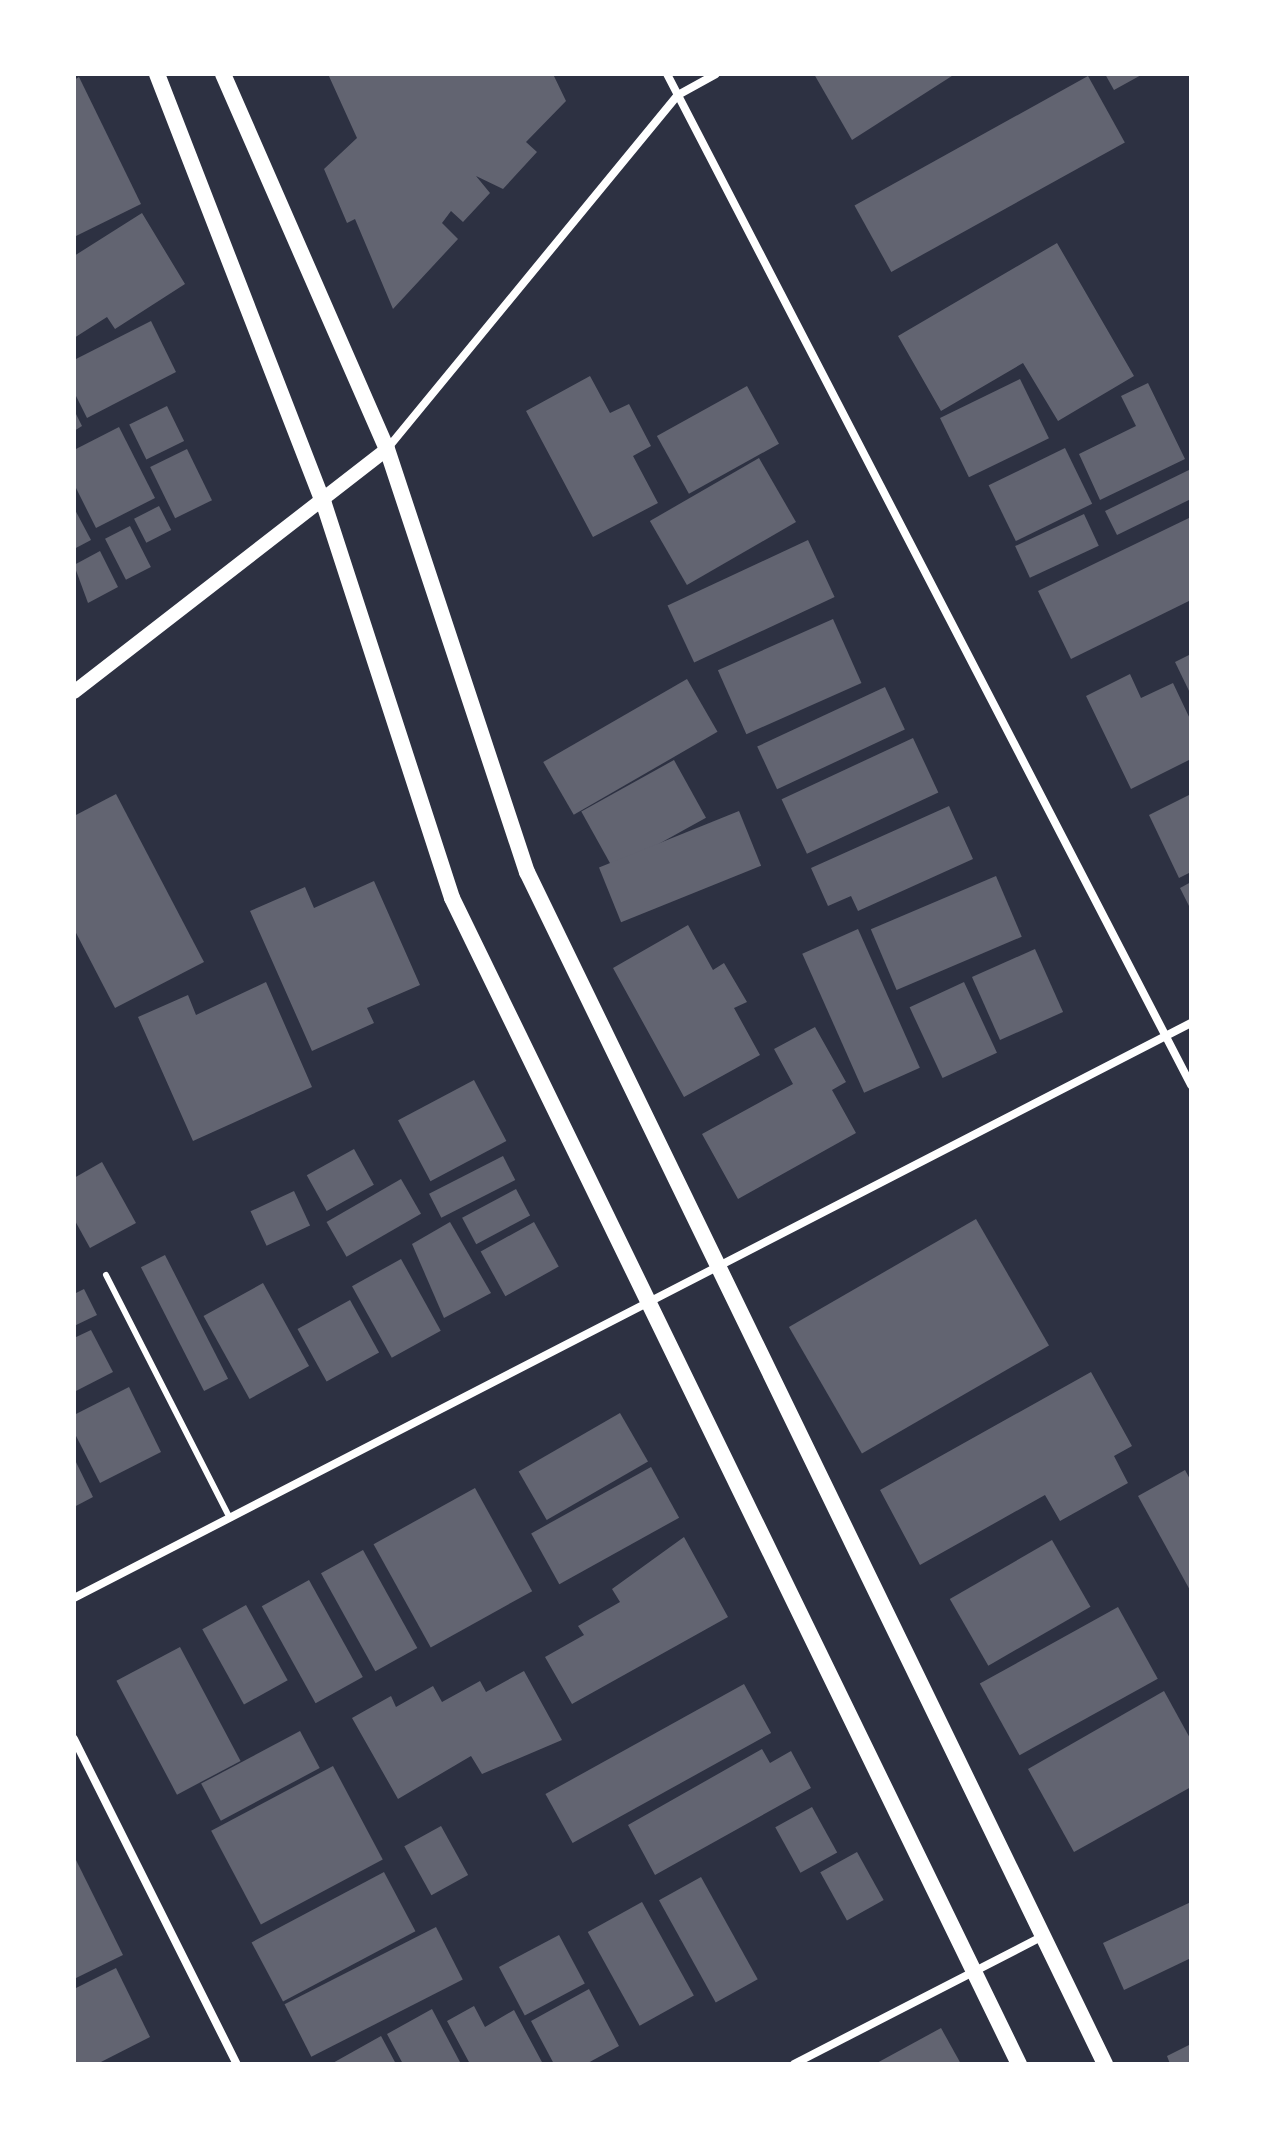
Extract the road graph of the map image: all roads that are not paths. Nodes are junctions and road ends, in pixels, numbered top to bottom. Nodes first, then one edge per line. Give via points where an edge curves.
1 (157, 74) edge
2 (223, 74) edge
3 (667, 74) edge
4 (716, 74) edge
5 (678, 95) junction
6 (387, 449) junction
7 (324, 504) junction
8 (74, 692) edge
9 (1191, 1023) edge
10 (1166, 1036) junction
11 (1191, 1085) edge
12 (718, 1266) junction
13 (106, 1275) dead end
14 (646, 1304) junction
15 (230, 1518) junction
16 (74, 1598) edge
17 (74, 1739) edge
18 (1043, 1936) junction
19 (973, 1969) junction
20 (237, 2064) edge
21 (794, 2064) edge
22 (1019, 2064) edge
23 (1105, 2064) edge

1 - 7 main road
2 - 6 main road
3 - 5 street
4 - 5 street
5 - 6 street
5 - 10 street
6 - 7 street
6 - 12 main road via 527,872
7 - 8 street
7 - 14 main road via 452,898
9 - 10 street
10 - 11 street
10 - 12 street
12 - 14 street
12 - 18 main road
13 - 15 lane
14 - 15 street
14 - 19 main road
15 - 16 street
17 - 20 street
18 - 19 street
18 - 23 main road
19 - 21 street
19 - 22 main road

